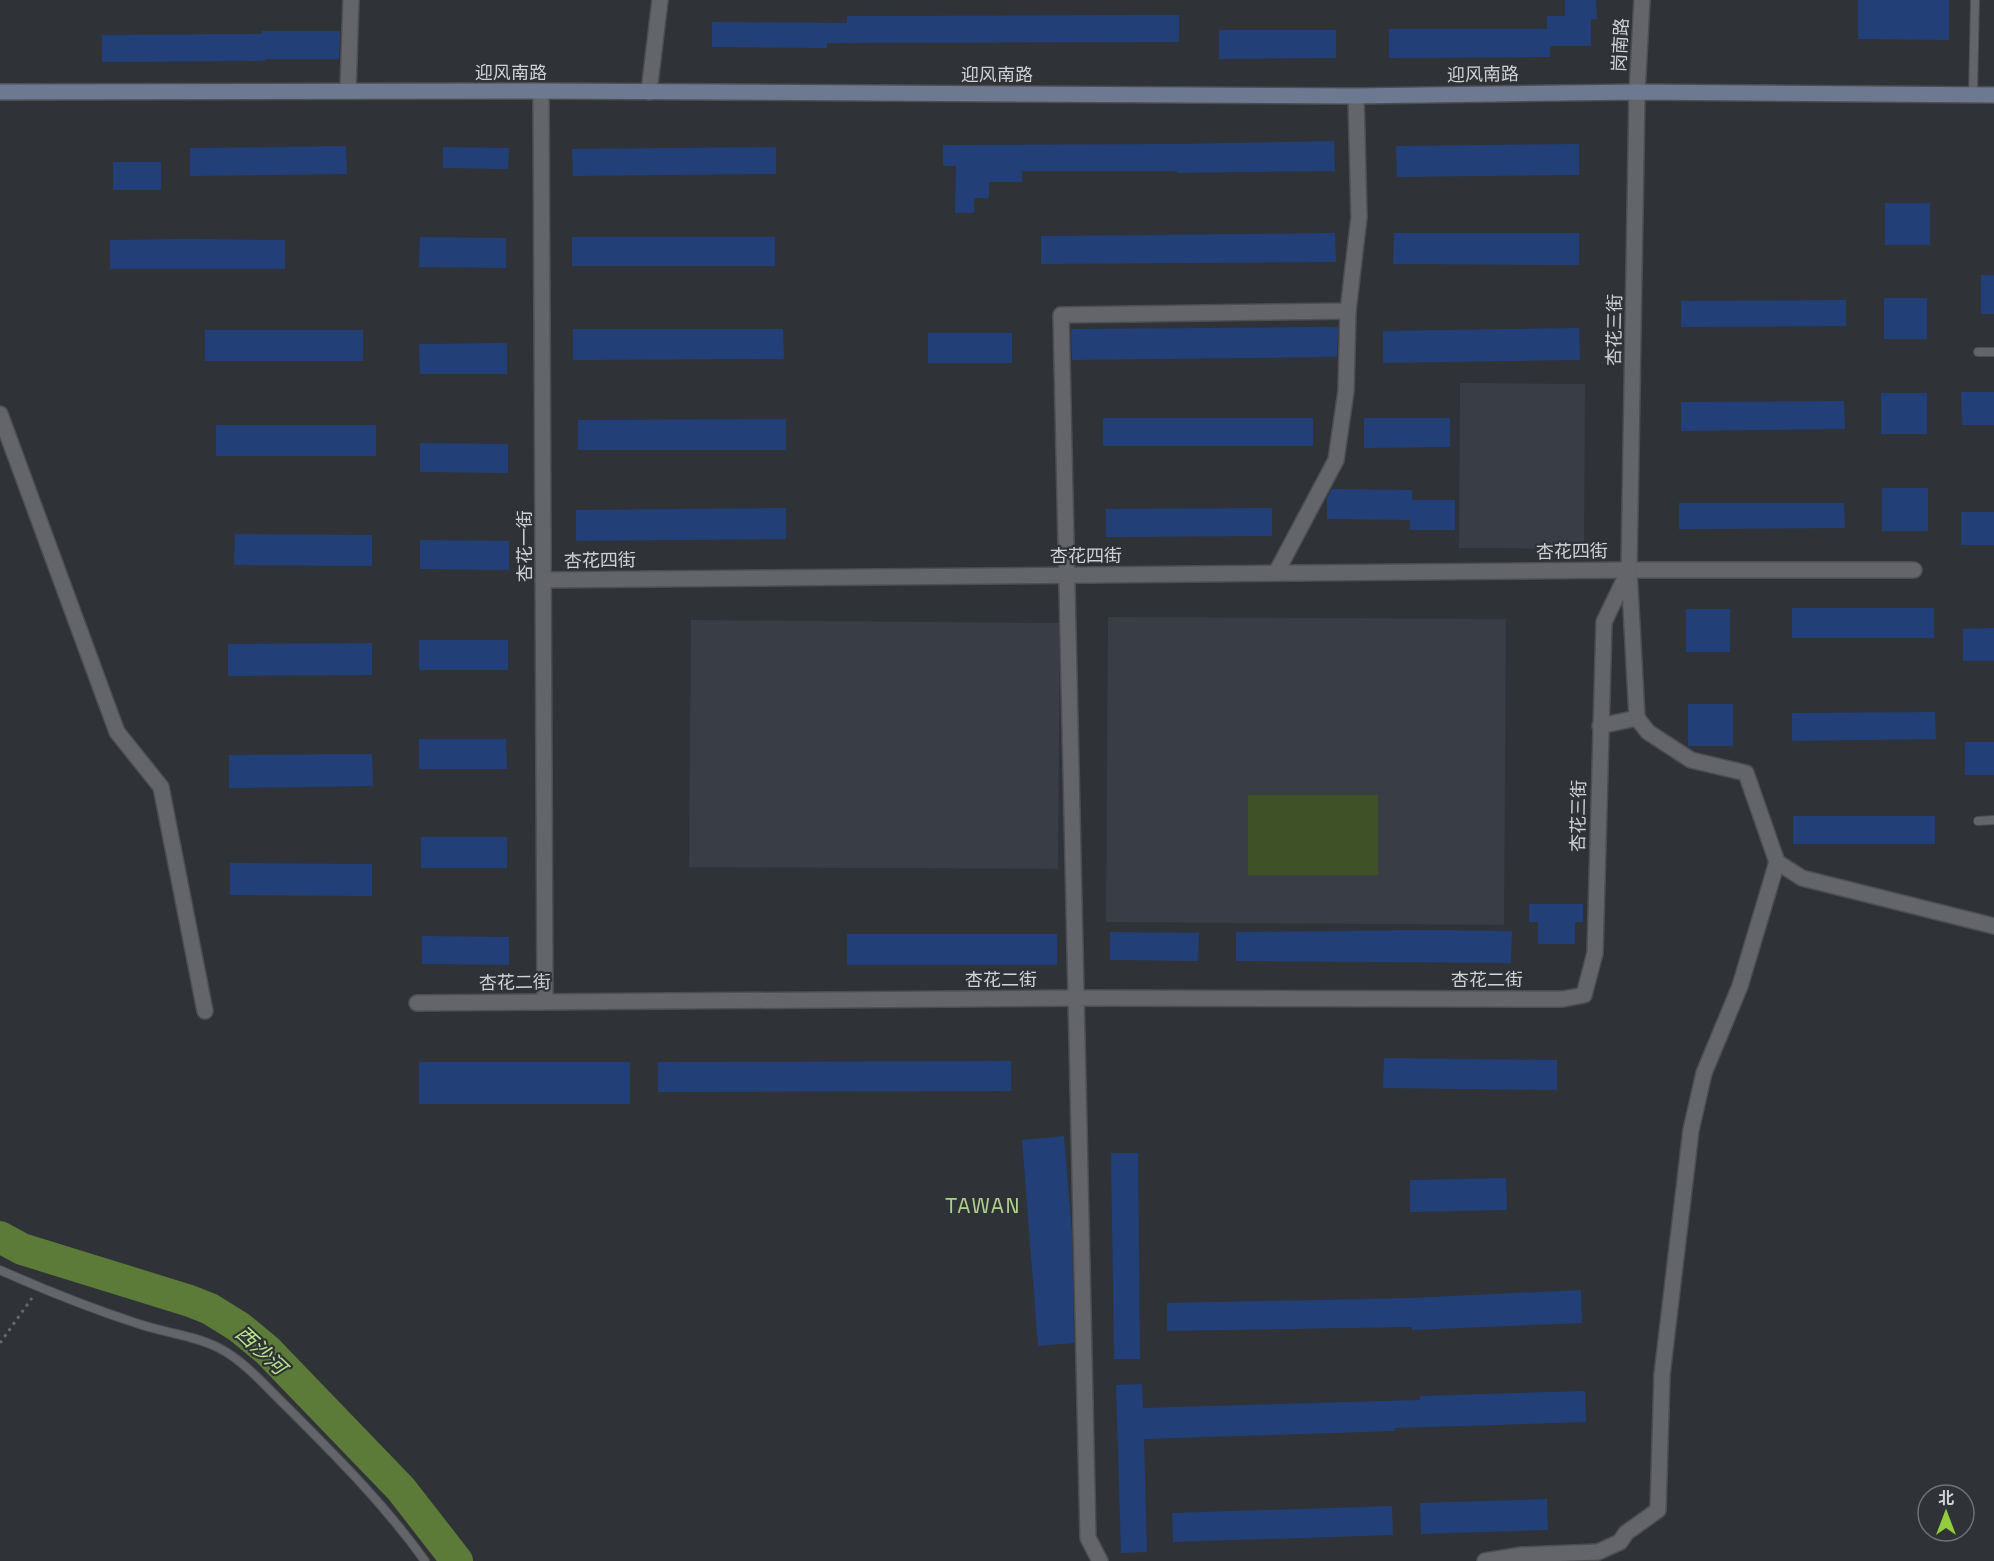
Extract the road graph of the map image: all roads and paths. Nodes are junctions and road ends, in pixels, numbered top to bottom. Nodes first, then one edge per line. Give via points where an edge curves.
1 (351, 0) edge
2 (660, 0) edge
3 (1642, 0) edge
4 (1976, 0) edge
5 (348, 91) junction
6 (541, 91) junction
7 (0, 92) edge
8 (649, 92) junction
9 (1637, 92) junction
10 (1973, 94) junction
11 (1994, 95) edge
12 (1356, 96) junction
13 (1347, 311) junction
14 (1978, 352) dead end
15 (1994, 352) edge
16 (0, 414) edge
17 (1629, 570) junction
18 (1914, 570) dead end
19 (1276, 573) junction
20 (1066, 575) junction
21 (543, 580) junction
22 (1637, 718) junction
23 (1600, 726) junction
24 (1978, 820) dead end
25 (1994, 820) edge
26 (1777, 862) junction
27 (1994, 926) edge
28 (1584, 995) joint
29 (1076, 998) junction
30 (545, 1001) junction
31 (417, 1003) dead end
32 (205, 1011) dead end
33 (0, 1270) edge
34 (39, 1287) junction
35 (0, 1343) edge
36 (425, 1561) edge
37 (1100, 1561) edge
38 (1485, 1561) edge

1 - 5 street
2 - 8 street
3 - 9 street, 岗南路
4 - 10 lane
5 - 6 street, 迎风南路
5 - 7 street, 迎风南路
6 - 8 street, 迎风南路
6 - 21 street, 杏花一街
8 - 12 street, 迎风南路
9 - 10 street, 迎风南路
9 - 12 street, 迎风南路
9 - 17 street, 杏花三街
10 - 11 street, 迎风南路
12 - 13 street via 1359,217
13 - 19 street via 1346,391 1336,460
13 - 20 street via 1061,315
14 - 15 lane
16 - 32 street via 117,732 162,787
17 - 18 street, 杏花四街
17 - 19 street, 杏花四街
17 - 22 street, 杏花三街
17 - 23 street, 杏花三街 via 1604,622
19 - 20 street, 杏花四街
20 - 21 street, 杏花四街
20 - 29 street
21 - 30 street, 杏花一街
22 - 23 street
22 - 26 street via 1648,732 1691,760 1746,773
23 - 28 street, 杏花三街 via 1595,953
24 - 25 lane
26 - 27 street via 1802,878
26 - 38 street via 1740,986 1704,1073 1691,1130 1662,1375 1658,1510 1626,1533 1620,1542 1598,1552 1522,1555
28 - 29 street, 杏花二街 via 1563,999
29 - 30 street, 杏花二街
29 - 37 street via 1089,1538
30 - 31 street, 杏花二街
33 - 34 lane
34 - 35 path
34 - 36 lane via 138,1324 222,1349 268,1389 367,1489

